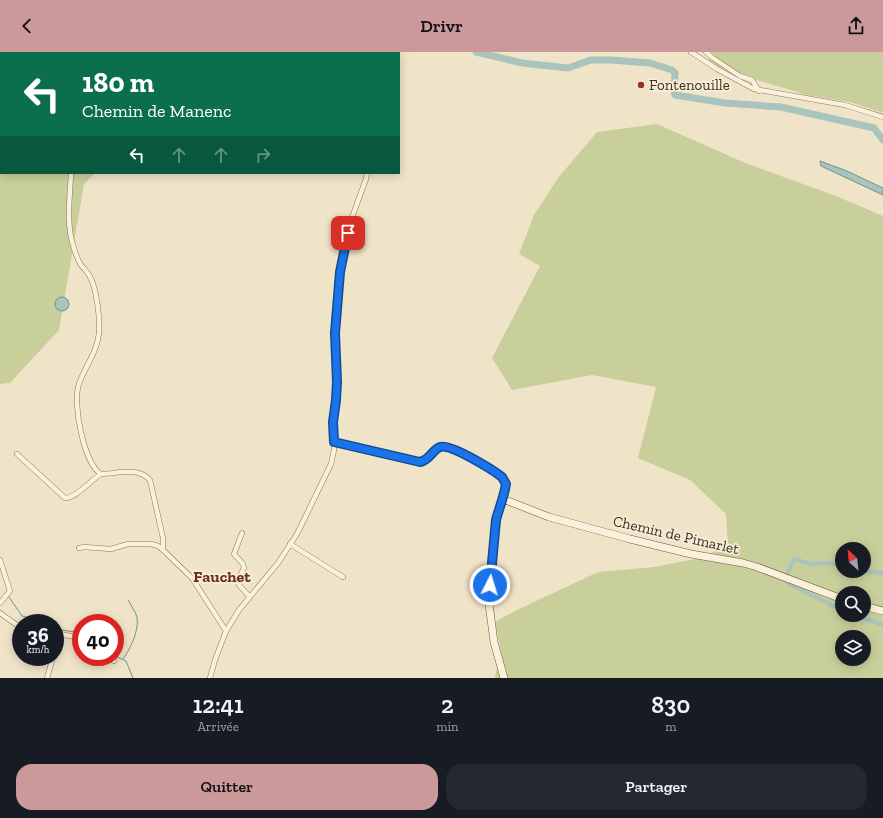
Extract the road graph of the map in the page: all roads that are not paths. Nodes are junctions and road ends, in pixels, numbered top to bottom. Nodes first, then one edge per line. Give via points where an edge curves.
1 (691, 52) edge
2 (706, 52) edge
3 (760, 91) junction
4 (883, 117) edge
5 (71, 174) edge
6 (367, 174) edge
7 (334, 442) junction
8 (17, 454) dead end
9 (101, 474) junction
10 (503, 499) junction
11 (242, 533) dead end
12 (290, 544) junction
13 (80, 548) dead end
14 (163, 550) junction
15 (0, 560) edge
16 (343, 577) dead end
17 (249, 596) junction
18 (835, 596) edge
19 (0, 603) edge
20 (871, 608) edge
21 (883, 611) edge
22 (0, 614) edge
23 (12, 622) edge
24 (226, 631) junction
25 (50, 666) edge
26 (47, 678) edge
27 (210, 678) edge
28 (504, 678) edge

1 - 3 street via 741,84
2 - 3 street via 740,76 754,82
3 - 4 street via 845,105
5 - 9 street via 68,222 70,233 78,261 92,281 100,320 97,345 78,385 76,403 83,442 94,468
6 - 7 street via 350,222 340,272 335,333 337,382
7 - 10 street via 420,462 428,459 439,447 450,447 502,477 506,484
7 - 12 street via 330,468
8 - 9 street via 68,499
9 - 14 street via 130,471 144,475 150,480 163,538
10 - 18 street, Chemin de Pimarlet via 554,518 677,550 757,567
10 - 28 street via 496,520 489,596 493,637
11 - 17 street via 234,554 244,568 238,580 239,585
12 - 16 street
12 - 17 street via 278,563
13 - 14 street via 111,549 128,544 151,544
14 - 24 street via 192,578
15 - 19 street via 10,590
17 - 24 street
20 - 21 street
22 - 23 street
24 - 27 street
25 - 26 street

